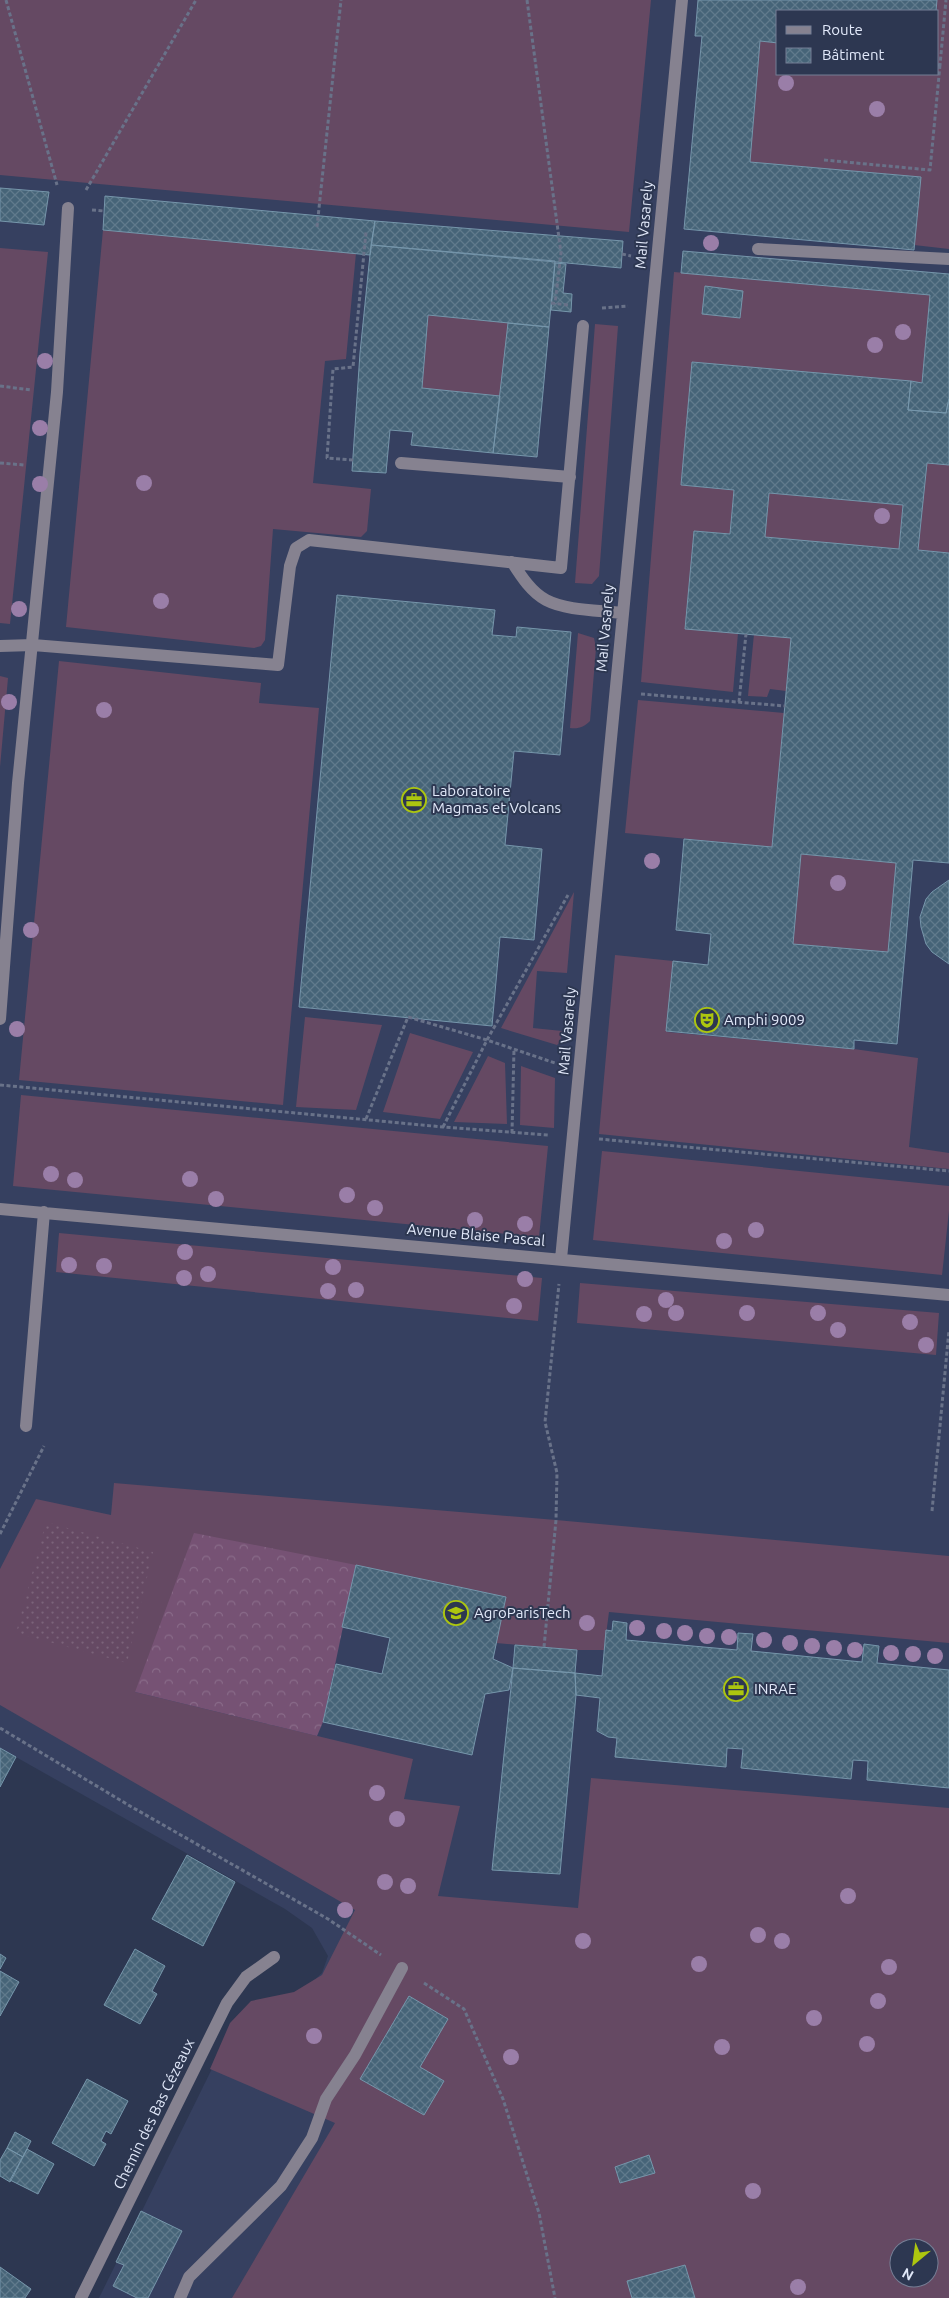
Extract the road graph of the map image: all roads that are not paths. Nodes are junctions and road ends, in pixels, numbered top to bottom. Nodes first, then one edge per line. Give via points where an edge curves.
1 (682, 0) edge
2 (68, 208) dead end
3 (758, 249) dead end
4 (949, 260) edge
5 (583, 326) dead end
6 (401, 463) dead end
7 (570, 477) junction
8 (512, 562) junction
9 (623, 613) junction
10 (33, 645) junction
11 (0, 646) edge
12 (0, 1019) edge
13 (0, 1209) edge
14 (44, 1212) junction
15 (561, 1259) junction
16 (949, 1295) edge
17 (26, 1426) dead end
18 (274, 1957) dead end
19 (402, 1968) road end
20 (81, 2298) edge
21 (180, 2298) edge

1 - 9 street, Mail Vasarely
2 - 10 street via 57,392
3 - 4 street
5 - 7 street
6 - 7 street
7 - 8 street via 561,568
8 - 9 street via 529,586 545,599 561,605
8 - 10 street via 309,540 296,548 290,566 278,665
9 - 15 street, Mail Vasarely
10 - 11 street
10 - 12 street via 18,783
13 - 14 street, Avenue Blaise Pascal
14 - 15 street, Avenue Blaise Pascal
14 - 17 street
15 - 16 street, Avenue Blaise Pascal
18 - 20 street, Chemin des Bas Cézeaux via 246,1977 227,2003
19 - 21 street via 355,2055 326,2099 312,2138 281,2186 189,2277

